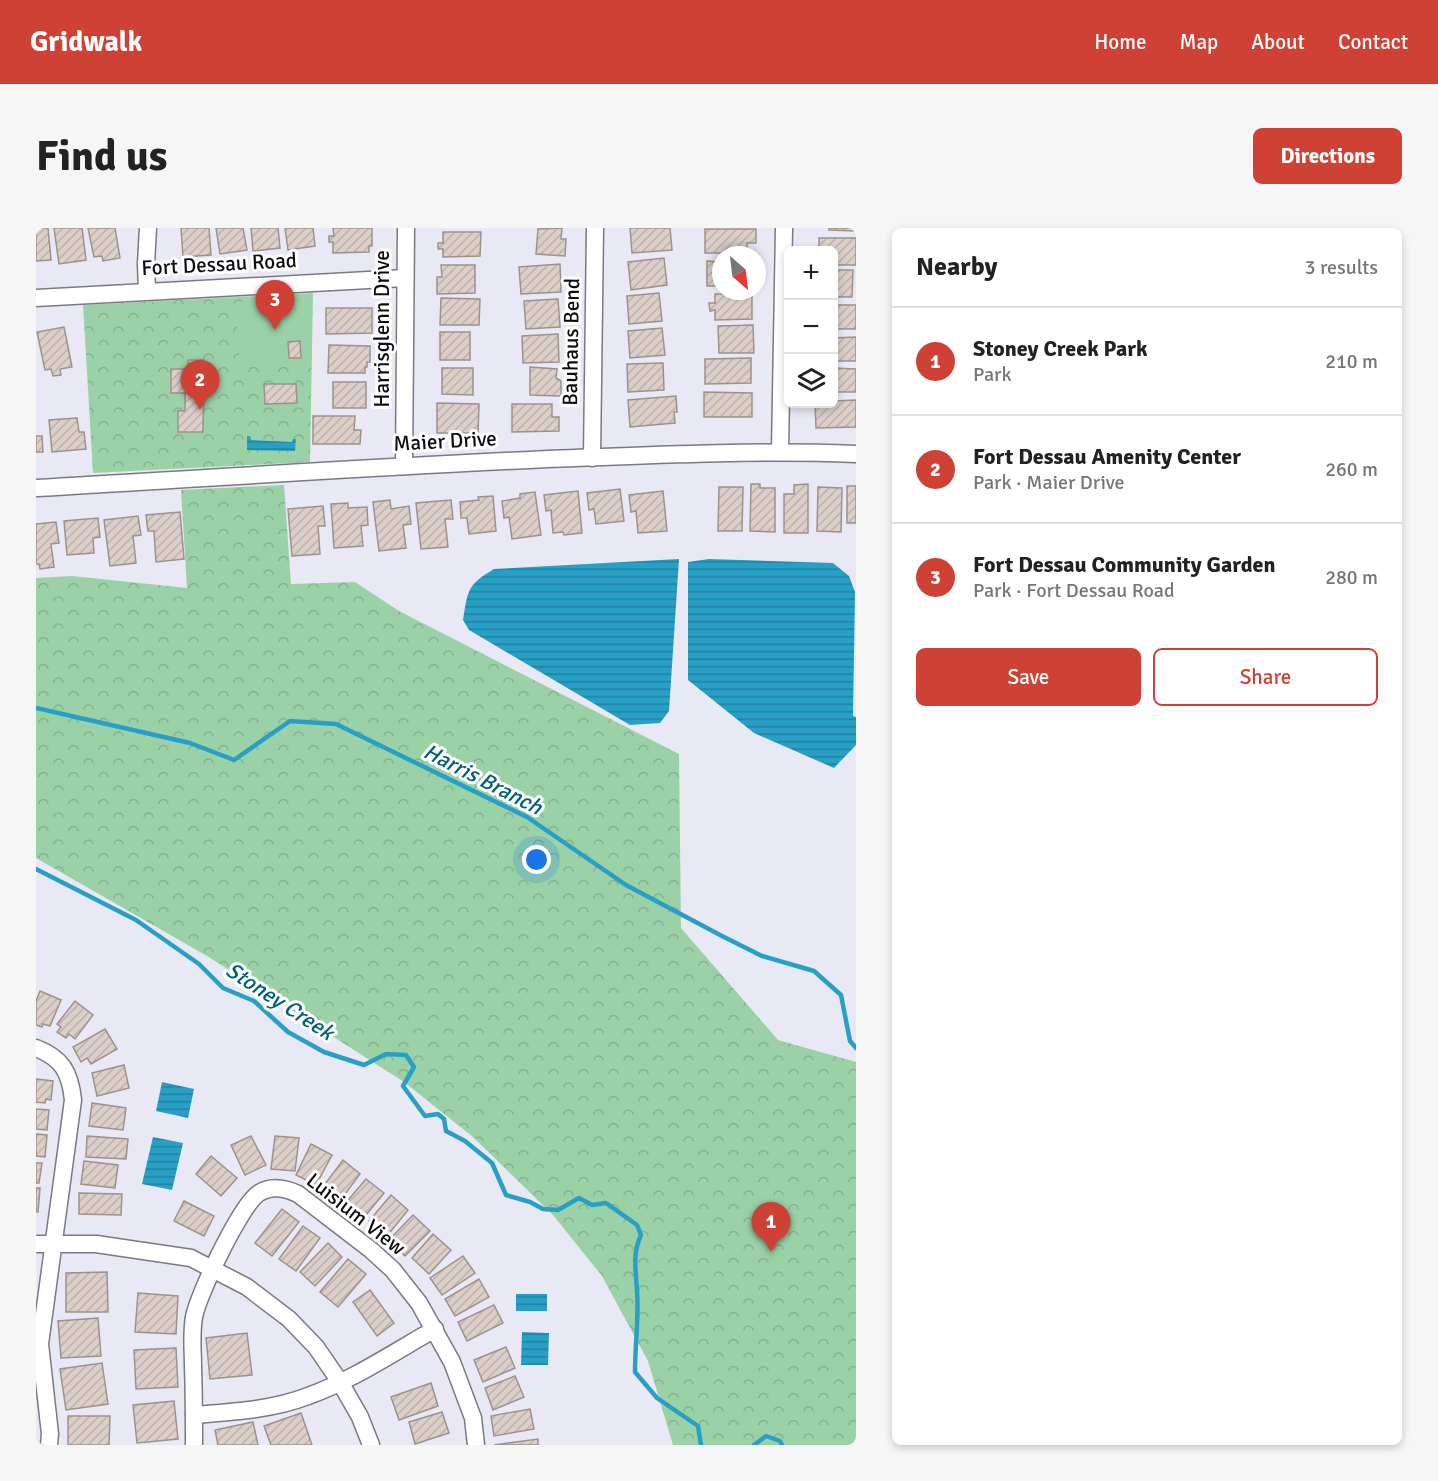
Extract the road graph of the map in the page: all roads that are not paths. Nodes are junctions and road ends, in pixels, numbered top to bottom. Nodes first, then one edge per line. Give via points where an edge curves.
1 (148, 228) edge
2 (406, 228) edge
3 (595, 228) edge
4 (784, 228) edge
5 (405, 278) junction
6 (147, 290) junction
7 (36, 297) edge
8 (780, 451) junction
9 (856, 453) edge
10 (592, 458) junction
11 (404, 465) junction
12 (36, 488) edge
13 (36, 1048) edge
14 (36, 1244) edge
15 (53, 1244) junction
16 (212, 1269) junction
17 (435, 1329) junction
18 (38, 1344) edge
19 (340, 1382) junction
20 (194, 1415) junction
21 (49, 1445) edge
22 (194, 1445) edge
23 (371, 1445) edge
24 (476, 1445) edge

1 - 6 street
2 - 5 street, Harrisglenn Drive
3 - 10 street, Bauhaus Bend
4 - 8 street
5 - 6 street, Fort Dessau Road
5 - 11 street, Harrisglenn Drive
6 - 7 street, Fort Dessau Road
8 - 9 street, Maier Drive
8 - 10 street, Maier Drive
10 - 11 street, Maier Drive
11 - 12 street, Maier Drive
13 - 15 street via 50,1053 63,1066 71,1081 73,1100
14 - 15 street
15 - 16 street via 96,1244 191,1258
15 - 18 street
16 - 17 street, Luisium View via 247,1205 258,1193 287,1189 393,1270
16 - 19 street via 247,1287 290,1319
16 - 20 street, Luisium View via 198,1300 192,1330
17 - 19 street
17 - 24 street, Luisium View via 473,1418
18 - 21 street
19 - 20 street via 307,1397 272,1406
19 - 23 street
20 - 22 street, Luisium View

